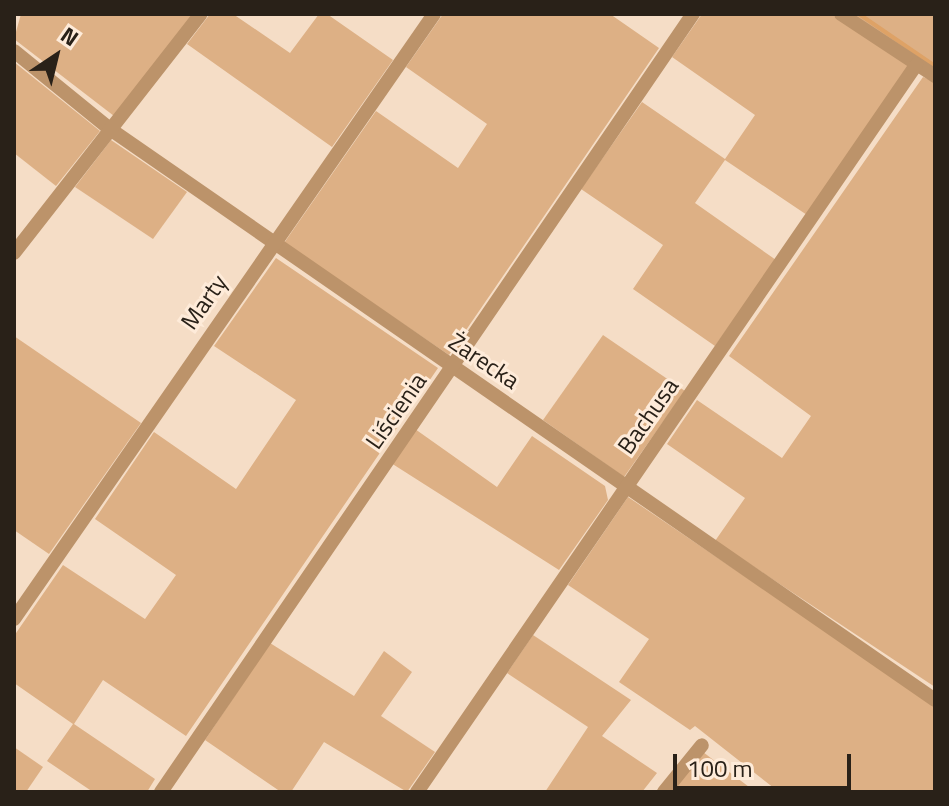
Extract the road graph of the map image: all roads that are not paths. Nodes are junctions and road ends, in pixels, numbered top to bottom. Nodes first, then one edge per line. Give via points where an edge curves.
1 (201, 14) edge
2 (434, 14) edge
3 (693, 14) edge
4 (841, 14) edge
5 (14, 51) edge
6 (916, 65) junction
7 (935, 76) edge
8 (110, 129) junction
9 (274, 245) junction
10 (14, 253) edge
11 (453, 367) junction
12 (626, 486) junction
13 (14, 619) edge
14 (935, 700) edge
15 (702, 745) dead end
16 (161, 792) edge
17 (417, 792) edge
18 (664, 792) edge

1 - 8 street
2 - 9 street, Marty
3 - 11 street, Liścienia
4 - 6 street
5 - 8 street, Żarecka
6 - 7 street
6 - 12 street, Bachusa
8 - 9 street, Żarecka
8 - 10 street
9 - 11 street, Żarecka
9 - 13 street, Marty
11 - 12 street, Żarecka
11 - 16 street, Liścienia
12 - 14 street, Żarecka
12 - 17 street, Bachusa
15 - 18 street

